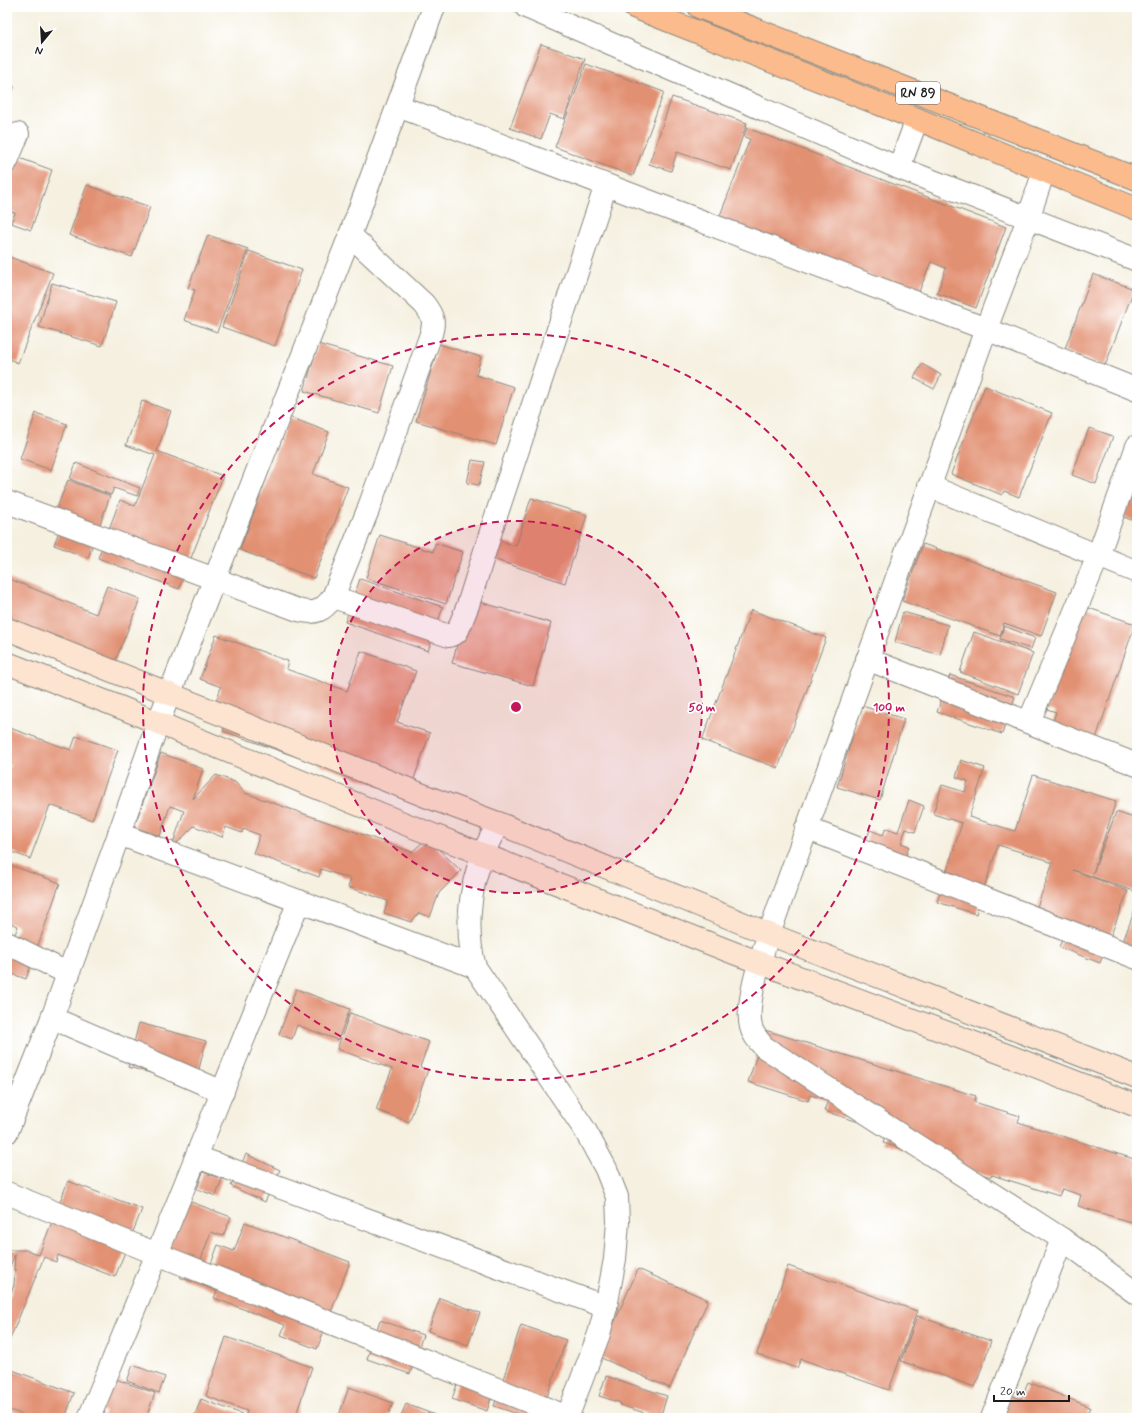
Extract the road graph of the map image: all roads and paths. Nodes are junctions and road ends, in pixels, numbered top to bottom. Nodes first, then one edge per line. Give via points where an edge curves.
1 (434, 7) edge
2 (526, 7) edge
3 (634, 7) edge
4 (699, 7) edge
5 (398, 106) junction
6 (917, 119) junction
7 (18, 134) dead end
8 (7, 161) edge
9 (899, 168) junction
10 (1044, 171) junction
11 (1137, 179) edge
12 (606, 185) junction
13 (1137, 209) edge
14 (1028, 219) junction
15 (350, 235) junction
16 (1137, 260) edge
17 (986, 329) junction
18 (1137, 390) edge
19 (1137, 446) edge
20 (929, 486) junction
21 (7, 502) edge
22 (1098, 556) junction
23 (1137, 572) edge
24 (215, 579) junction
25 (333, 597) junction
26 (7, 629) edge
27 (867, 659) junction
28 (7, 663) edge
29 (170, 694) junction
30 (1029, 722) junction
31 (158, 723) junction
32 (1137, 765) edge
33 (498, 824) junction
34 (806, 828) junction
35 (119, 834) junction
36 (483, 854) junction
37 (299, 901) junction
38 (769, 934) junction
39 (7, 943) edge
40 (1137, 958) edge
41 (759, 962) junction
42 (475, 967) junction
43 (69, 974) junction
44 (52, 1018) junction
45 (1137, 1077) edge
46 (223, 1092) junction
47 (1137, 1106) edge
48 (7, 1132) edge
49 (197, 1157) junction
50 (7, 1193) edge
51 (1062, 1240) junction
52 (157, 1254) junction
53 (1137, 1294) edge
54 (606, 1307) junction
55 (96, 1416) edge
56 (568, 1418) edge
57 (992, 1418) edge

1 - 5 street
2 - 9 street
3 - 6 main road
4 - 11 main road, RN 89
5 - 12 street
5 - 15 street
6 - 9 street
6 - 10 main road
7 - 8 street
9 - 14 street
10 - 13 main road
10 - 14 street
12 - 17 street
12 - 25 street via 458,630 449,636
14 - 16 street
14 - 17 street
15 - 24 street
15 - 25 street via 424,304 431,312 434,323 368,510
17 - 18 street
17 - 20 street
19 - 22 street
20 - 22 street
20 - 27 street
21 - 24 street
22 - 23 street
22 - 30 street
24 - 25 street via 307,612 324,609
24 - 29 street
26 - 29 street
27 - 30 street
27 - 34 street
28 - 31 street
29 - 31 street
29 - 33 street
30 - 32 street
31 - 35 street
31 - 36 street
33 - 36 street
33 - 38 street
34 - 38 street
34 - 40 street
35 - 37 street
35 - 43 street
36 - 41 street
36 - 42 street via 472,891 470,932
37 - 42 street
37 - 46 street
38 - 41 street
38 - 45 street
39 - 43 street
41 - 47 street
41 - 51 street via 750,1007 750,1026 764,1047
42 - 54 street via 585,1130 609,1176 617,1197 618,1222 615,1259
43 - 44 street
44 - 46 street
44 - 48 street
46 - 49 street
49 - 52 street
49 - 54 street
50 - 52 street
51 - 53 street
51 - 57 street
52 - 55 street
52 - 56 street
54 - 56 street via 599,1334

